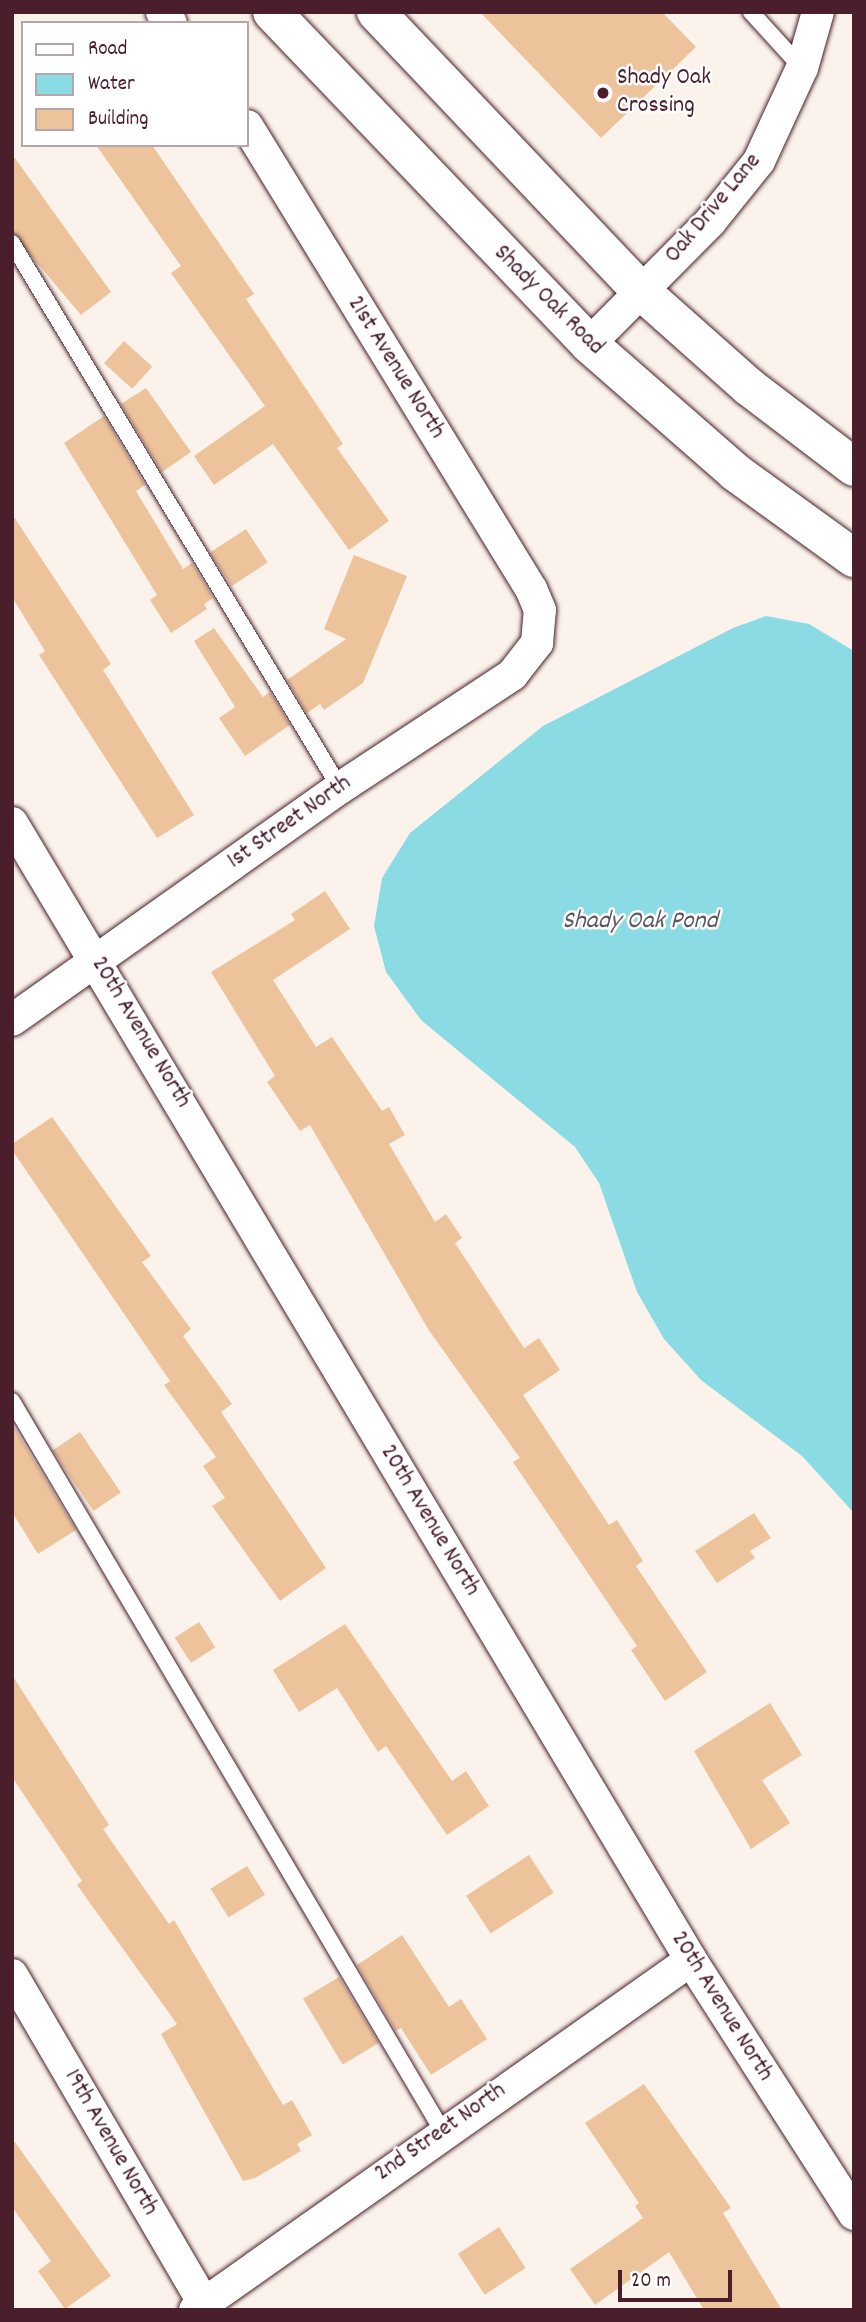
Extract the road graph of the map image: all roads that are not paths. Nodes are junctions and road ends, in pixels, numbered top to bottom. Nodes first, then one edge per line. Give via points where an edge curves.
1 (272, 12) edge
2 (376, 12) edge
3 (751, 12) edge
4 (818, 12) edge
5 (802, 68) junction
6 (248, 128) edge
7 (12, 243) edge
8 (641, 291) junction
9 (589, 344) junction
10 (854, 467) edge
11 (854, 558) edge
12 (540, 610) joint
13 (340, 788) junction
14 (12, 823) edge
15 (97, 961) junction
16 (12, 1020) edge
17 (12, 1401) edge
18 (691, 1960) junction
19 (12, 1975) edge
20 (442, 2130) junction
21 (854, 2214) edge
22 (202, 2308) edge

1 - 9 main road, Shady Oak Road
2 - 8 main road
3 - 5 lane
4 - 5 street, Oak Drive Lane
5 - 8 street, Oak Drive Lane via 759,161 710,222
6 - 12 street, 21st Avenue North
7 - 13 lane
8 - 9 street, Oak Drive Lane
8 - 10 main road via 749,387
9 - 11 main road, Shady Oak Road via 735,472
12 - 13 street, 1st Street North via 537,643 512,675
13 - 15 street, 1st Street North
14 - 15 street, 20th Avenue North
15 - 16 street, 1st Street North
15 - 18 street, 20th Avenue North
17 - 20 lane
18 - 20 street, 2nd Street North
18 - 21 street, 20th Avenue North
19 - 22 street, 19th Avenue North
20 - 22 street, 2nd Street North

